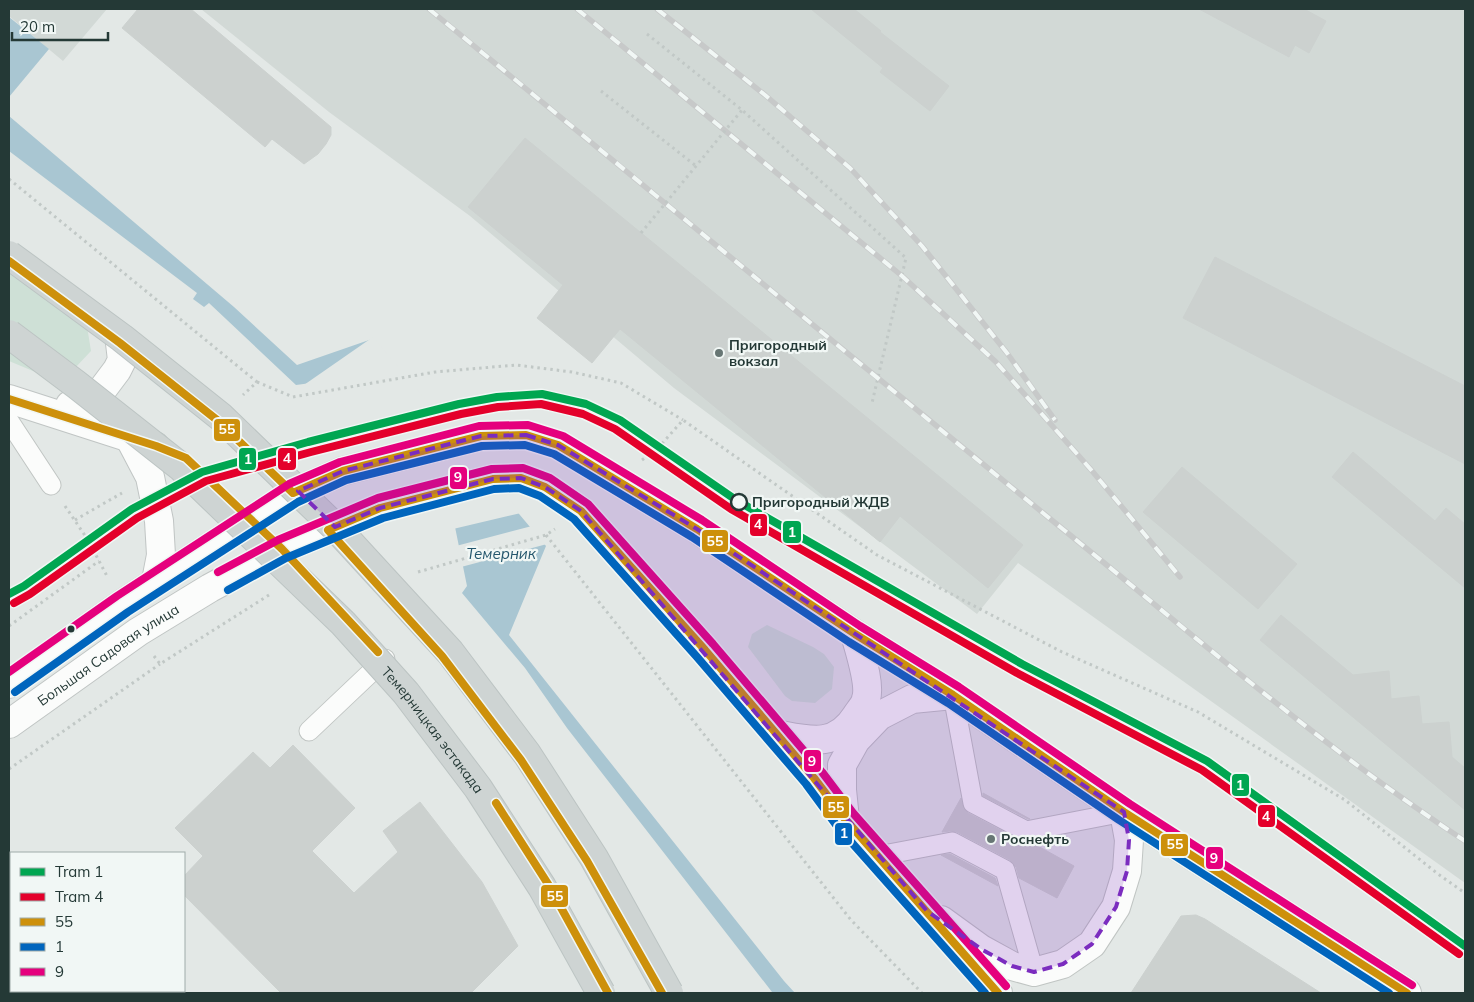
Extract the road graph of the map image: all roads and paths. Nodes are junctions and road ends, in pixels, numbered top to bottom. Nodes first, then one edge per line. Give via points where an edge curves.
1 (647, 34) dead end
2 (601, 91) dead end
3 (742, 110) junction
4 (696, 166) junction
5 (9, 179) edge
6 (641, 233) dead end
7 (9, 255) edge
8 (9, 260) edge
9 (9, 334) edge
10 (120, 343) junction
11 (257, 382) junction
12 (9, 399) edge
13 (872, 403) dead end
14 (49, 411) junction
15 (217, 420) junction
16 (683, 420) junction
17 (9, 421) edge
18 (130, 439) junction
19 (615, 480) junction
20 (51, 485) dead end
21 (293, 493) junction
22 (251, 520) junction
23 (328, 530) junction
24 (282, 549) junction
25 (99, 561) dead end
26 (426, 568) dead end
27 (156, 582) junction
28 (9, 626) edge
29 (854, 634) junction
30 (385, 659) junction
31 (160, 664) dead end
32 (9, 684) edge
33 (953, 695) junction
34 (9, 724) edge
35 (309, 731) dead end
36 (776, 734) junction
37 (9, 769) edge
38 (1124, 812) junction
39 (845, 819) junction
40 (878, 856) junction
41 (1465, 893) edge
42 (927, 911) junction
43 (1034, 972) junction
44 (601, 993) edge
45 (608, 993) edge
46 (662, 993) edge
47 (669, 993) edge
48 (922, 993) edge
49 (998, 993) edge
50 (1408, 993) edge

1 - 3 path
2 - 4 path
3 - 4 path, bridge
3 - 13 path via 906,258
4 - 6 path, bridge
5 - 11 path
7 - 47 main road, bridge via 122,338 221,417 336,529 450,652 527,754 594,858
8 - 10 main road
9 - 44 main road, Темерницкая эстакада, bridge via 181,467 343,623 406,693 478,788 542,887
10 - 14 main road via 122,360 102,390 82,401
10 - 15 main road
11 - 15 path
11 - 16 path via 293,398 435,372 516,365 572,372 621,383
12 - 14 main road
14 - 18 main road
15 - 21 main road
16 - 19 path via 659,447
16 - 41 path via 877,555 1062,652 1198,712 1345,800
17 - 20 lane
18 - 22 main road via 186,458
18 - 27 main road via 150,477 159,521 161,555
19 - 21 main road via 558,445 526,435 481,436 343,471
19 - 29 main road via 697,529
21 - 22 main road
21 - 23 main road
22 - 24 main road
22 - 27 main road
23 - 24 main road, Большая Садовая улица
23 - 36 main road, Большая Садовая улица via 380,508 493,479 521,478 545,487 581,511
23 - 46 main road via 442,656 521,760 587,861
24 - 30 main road
24 - 34 main road, Большая Садовая улица via 138,632
25 - 28 path
26 - 48 path via 546,535 851,920
27 - 32 main road
29 - 33 main road
29 - 36 main road via 866,676 866,699 850,726 832,739
30 - 35 lane
30 - 45 main road via 484,784 548,884
31 - 37 path
33 - 38 main road
33 - 38 lane via 973,803 1026,831
33 - 39 main road via 912,698 879,716 856,740 842,766
36 - 39 main road
38 - 43 main road via 1129,840 1127,871 1116,907 1092,944 1063,964
38 - 50 main road
39 - 40 main road
40 - 42 main road
40 - 43 lane via 952,842 1005,870
42 - 43 main road via 981,949 1012,966
42 - 49 main road

